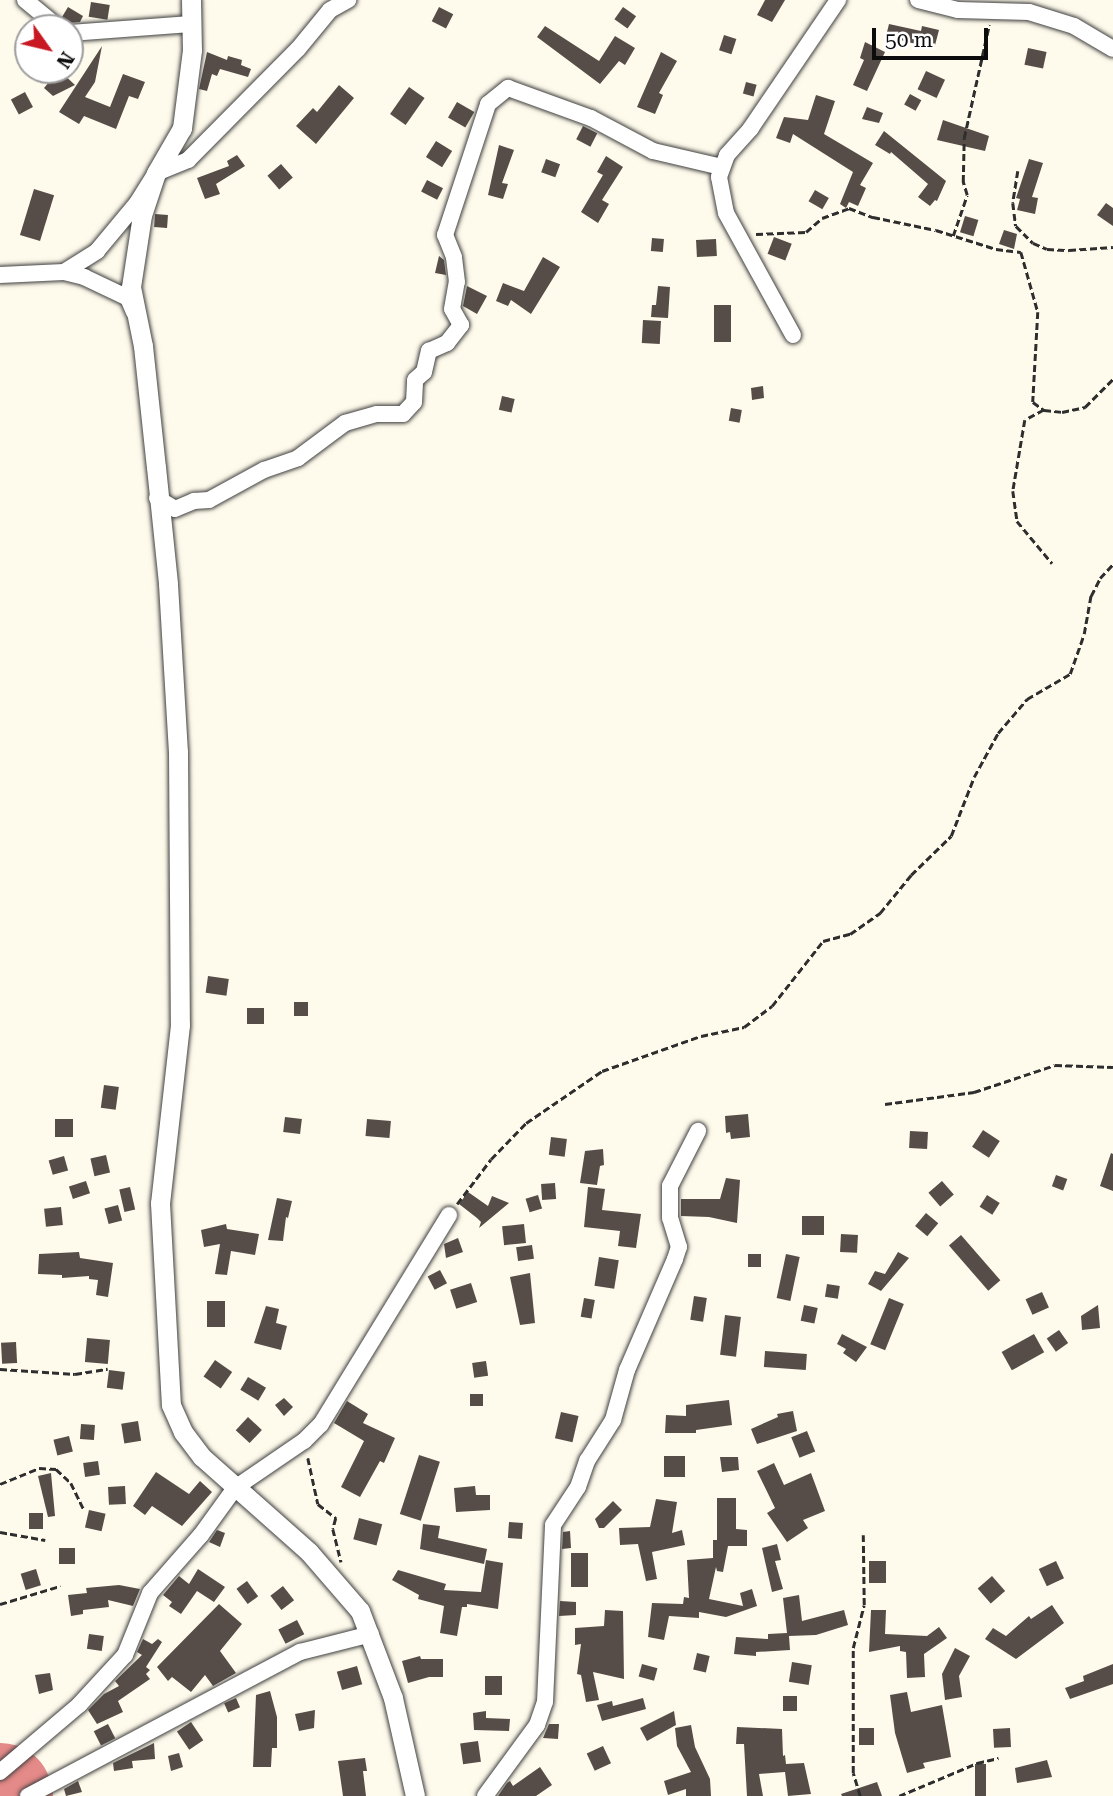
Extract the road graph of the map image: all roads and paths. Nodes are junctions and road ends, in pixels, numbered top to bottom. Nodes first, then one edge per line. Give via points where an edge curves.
1 (25, 0) edge
2 (191, 0) edge
3 (348, 0) edge
4 (838, 0) edge
5 (918, 0) edge
6 (992, 11) junction
7 (42, 14) edge
8 (191, 24) junction
9 (84, 32) edge
10 (1113, 49) edge
11 (722, 167) junction
12 (1018, 171) dead end
13 (156, 173) junction
14 (753, 234) dead end
15 (953, 236) junction
16 (1113, 247) edge
17 (64, 272) junction
18 (0, 275) edge
19 (137, 318) junction
20 (793, 335) dead end
21 (1113, 379) edge
22 (1044, 410) junction
23 (158, 498) junction
24 (1052, 563) dead end
25 (1113, 564) edge
26 (1113, 1067) edge
27 (885, 1104) dead end
28 (698, 1131) dead end
29 (449, 1216) joint
30 (108, 1368) dead end
31 (0, 1369) edge
32 (304, 1441) junction
33 (0, 1484) edge
34 (235, 1488) junction
35 (84, 1510) dead end
36 (0, 1532) edge
37 (863, 1535) dead end
38 (45, 1540) dead end
39 (343, 1569) dead end
40 (60, 1586) dead end
41 (0, 1604) edge
42 (371, 1633) junction
43 (998, 1758) dead end
44 (0, 1772) edge
45 (28, 1796) edge
46 (415, 1796) edge
47 (485, 1796) edge
48 (860, 1796) edge
49 (899, 1796) edge

1 - 7 street
2 - 8 street
3 - 13 street via 330,10 298,49 188,160
4 - 11 street
5 - 6 street via 958,10
6 - 10 street via 1030,12 1074,26
6 - 15 path via 964,138 967,195
8 - 9 street
8 - 13 street via 182,128
11 - 20 street via 719,177 726,213
11 - 23 street via 653,151 591,118 508,88 488,104 445,235 457,282 452,309 461,325 447,343 429,351 424,372 415,380 414,402 403,414 377,414 345,424 298,458 264,470 209,500 175,509
12 - 16 path via 1013,203 1016,226 1033,243 1048,249
13 - 17 street via 97,251
13 - 19 street via 142,215 131,287
14 - 15 path via 806,232 822,218 849,208
15 - 22 path via 1021,252 1038,312 1033,402
17 - 18 street
17 - 19 street via 128,298
19 - 23 street
21 - 22 path via 1085,407
22 - 24 path via 1025,420 1013,491 1017,522
23 - 34 street via 174,662 182,895 180,1025 160,1203 170,1393 183,1432
25 - 29 path via 1091,596 1070,674 1027,699 999,733 974,777 951,836 880,913 850,934 823,941 772,1006 744,1027 701,1036 602,1071 526,1123 491,1159
26 - 27 path via 1055,1065 974,1091
28 - 47 street via 670,1186 670,1219 679,1247 675,1259 628,1370 613,1420 553,1525 545,1702 537,1725
29 - 32 street via 321,1424
30 - 31 path via 75,1374
32 - 34 street
32 - 39 path via 318,1504 336,1518 333,1529
33 - 35 path via 38,1468 56,1469 71,1483
34 - 42 street via 309,1552 350,1596
34 - 44 street via 150,1593 125,1655 79,1705
36 - 38 path
37 - 48 path via 864,1605 853,1648 853,1773
40 - 41 path
42 - 45 street via 299,1652
42 - 46 street via 393,1698
43 - 49 path

